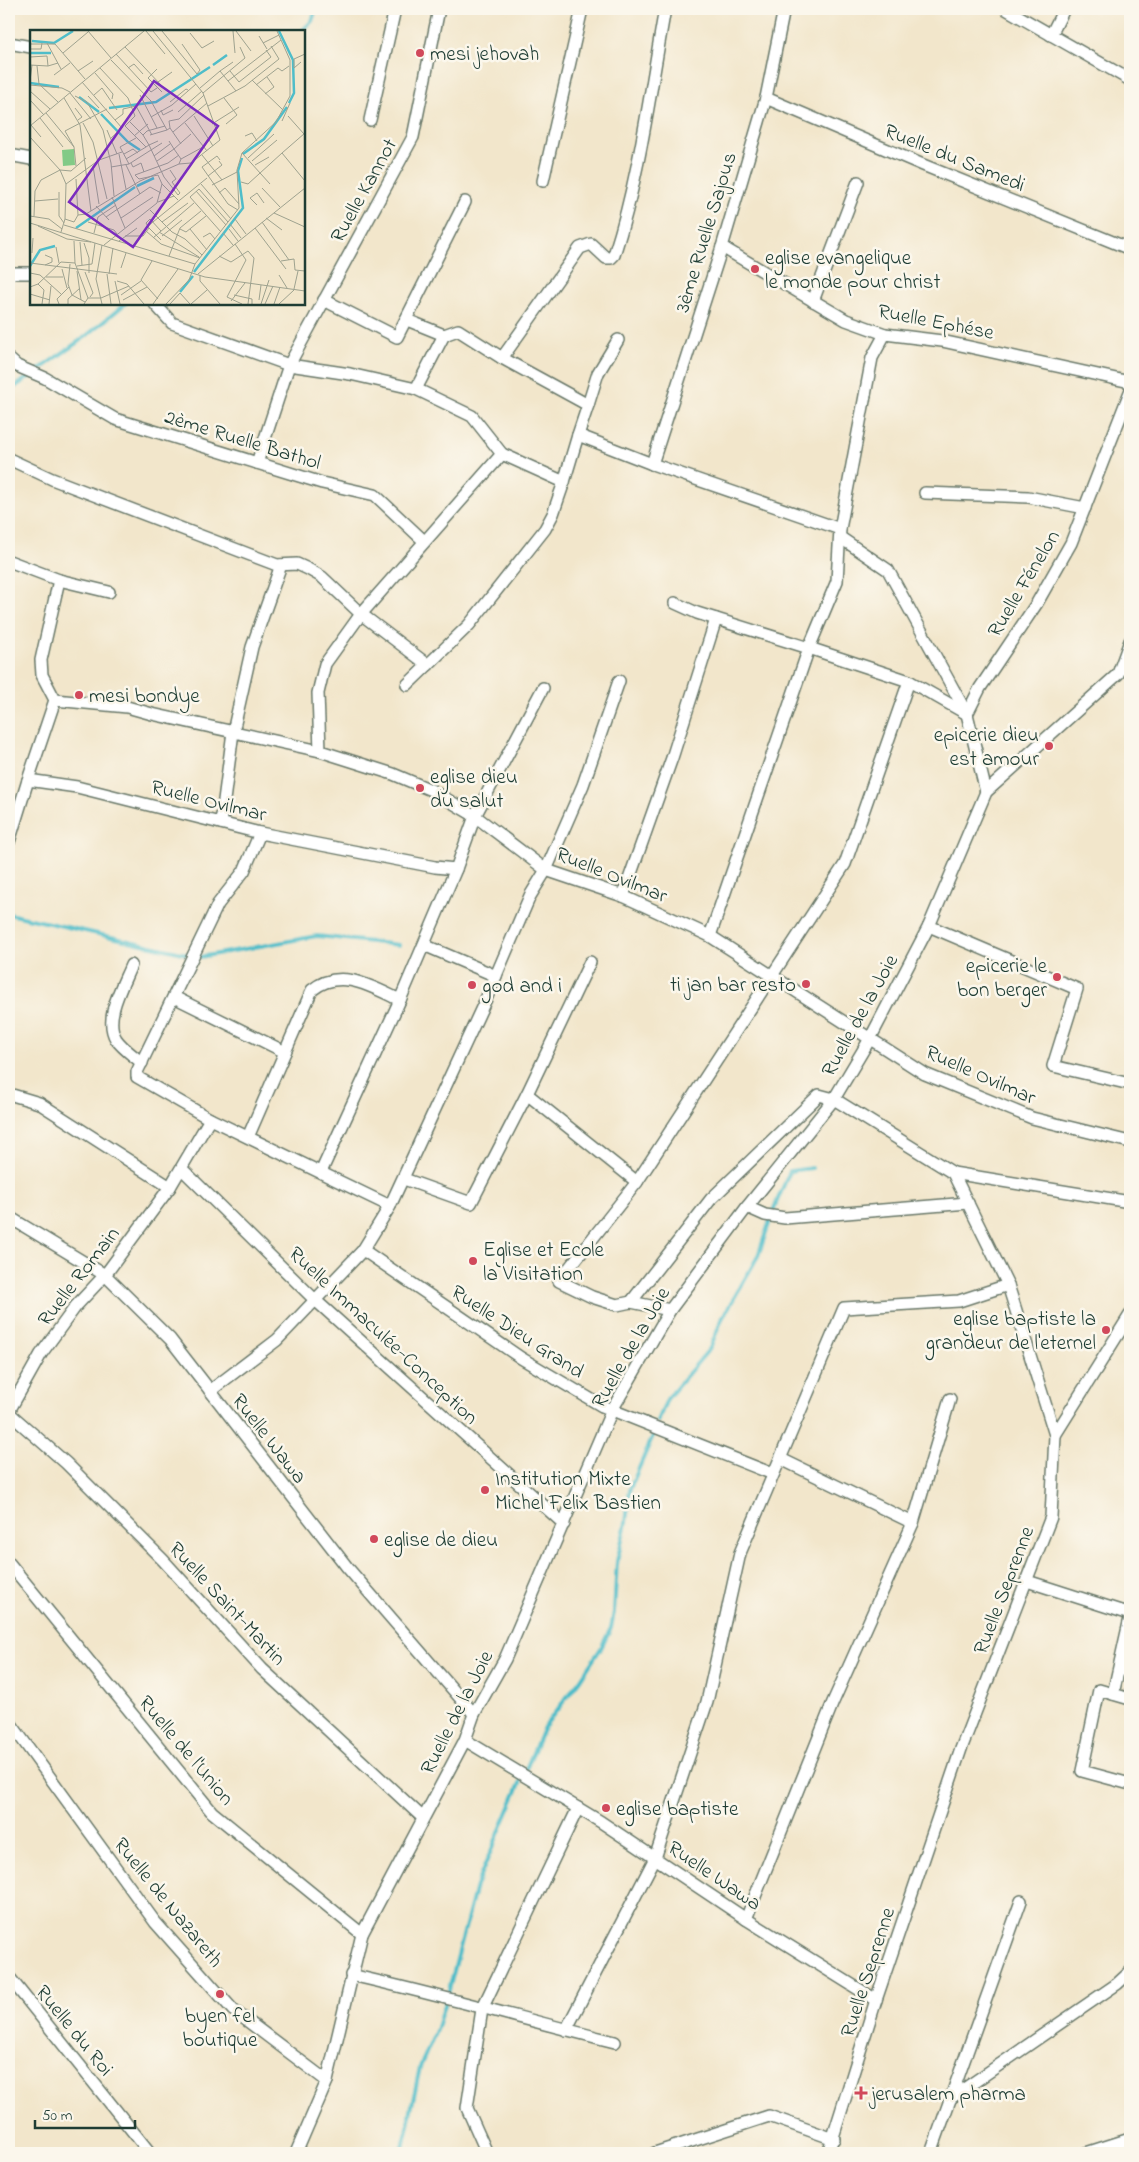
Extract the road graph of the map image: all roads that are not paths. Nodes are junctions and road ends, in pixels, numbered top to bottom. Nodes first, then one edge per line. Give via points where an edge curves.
1 (395, 9) edge
2 (439, 9) edge
3 (582, 9) edge
4 (665, 9) edge
5 (784, 9) edge
6 (1006, 9) edge
7 (1064, 9) edge
8 (1051, 35) junction
9 (9, 43) edge
10 (30, 47) edge
11 (1130, 80) edge
12 (766, 98) junction
13 (370, 120) dead end
14 (9, 155) edge
15 (30, 159) edge
16 (543, 180) dead end
17 (858, 182) dead end
18 (465, 202) dead end
19 (722, 248) junction
20 (1130, 249) edge
21 (9, 273) edge
22 (30, 273) edge
23 (324, 300) junction
24 (813, 301) junction
25 (156, 305) edge
26 (407, 320) junction
27 (884, 334) junction
28 (444, 335) junction
29 (618, 340) dead end
30 (502, 358) junction
31 (13, 362) edge
32 (289, 365) junction
33 (1130, 382) edge
34 (416, 389) junction
35 (1130, 392) edge
36 (588, 405) junction
37 (578, 436) junction
38 (502, 454) junction
39 (9, 459) edge
40 (257, 463) junction
41 (652, 464) junction
42 (564, 482) junction
43 (926, 493) dead end
44 (1085, 508) junction
45 (840, 534) junction
46 (424, 541) junction
47 (9, 561) edge
48 (281, 565) junction
49 (58, 580) junction
50 (109, 592) dead end
51 (675, 603) dead end
52 (361, 614) junction
53 (716, 619) junction
54 (1130, 641) edge
55 (809, 648) junction
56 (428, 665) junction
57 (619, 681) dead end
58 (909, 681) junction
59 (407, 685) dead end
60 (542, 688) dead end
61 (55, 700) junction
62 (968, 714) junction
63 (233, 732) junction
64 (320, 750) junction
65 (28, 780) junction
66 (986, 792) junction
67 (475, 816) junction
68 (221, 823) junction
69 (260, 833) junction
70 (10, 835) edge
71 (456, 869) junction
72 (546, 870) junction
73 (624, 896) junction
74 (929, 926) junction
75 (710, 936) junction
76 (424, 945) junction
77 (590, 962) dead end
78 (131, 965) dead end
79 (496, 976) junction
80 (773, 977) junction
81 (174, 997) junction
82 (400, 1000) junction
83 (871, 1037) junction
84 (285, 1052) junction
85 (142, 1063) junction
86 (1130, 1084) edge
87 (9, 1094) edge
88 (527, 1094) junction
89 (834, 1099) junction
90 (210, 1119) junction
91 (248, 1137) junction
92 (1130, 1142) edge
93 (182, 1169) junction
94 (321, 1172) junction
95 (953, 1173) junction
96 (404, 1179) junction
97 (637, 1182) junction
98 (170, 1187) junction
99 (1130, 1202) edge
100 (968, 1203) junction
101 (390, 1206) junction
102 (746, 1207) junction
103 (9, 1216) edge
104 (363, 1250) junction
105 (105, 1275) junction
106 (1008, 1285) junction
107 (314, 1299) junction
108 (631, 1302) junction
109 (670, 1310) junction
110 (1130, 1315) edge
111 (210, 1391) junction
112 (950, 1400) dead end
113 (612, 1410) junction
114 (9, 1412) edge
115 (1055, 1435) junction
116 (781, 1459) junction
117 (773, 1474) junction
118 (913, 1523) junction
119 (564, 1524) junction
120 (9, 1563) edge
121 (1027, 1581) junction
122 (1130, 1614) edge
123 (1130, 1618) edge
124 (1113, 1694) junction
125 (1130, 1699) edge
126 (474, 1714) junction
127 (9, 1721) edge
128 (465, 1740) junction
129 (1130, 1784) edge
130 (578, 1808) junction
131 (422, 1817) junction
132 (655, 1858) junction
133 (1021, 1900) dead end
134 (746, 1919) junction
135 (362, 1934) junction
136 (1130, 1972) edge
137 (351, 1975) junction
138 (9, 1978) edge
139 (876, 2000) junction
140 (482, 2009) junction
141 (566, 2030) junction
142 (615, 2042) dead end
143 (327, 2081) junction
144 (951, 2098) junction
145 (834, 2139) junction
146 (1130, 2139) edge
147 (150, 2153) edge
148 (296, 2153) edge
149 (487, 2153) edge
150 (656, 2153) edge
151 (828, 2153) edge
152 (931, 2153) edge
153 (1086, 2153) edge

1 - 13 street
2 - 23 street, Ruelle Kannot via 413,137
3 - 16 street
4 - 30 street via 636,171 614,255 606,258 591,244 580,248
5 - 12 street, 3ème Ruelle Sajous
6 - 8 street
7 - 8 street
8 - 11 street
9 - 10 street
12 - 19 street, 3ème Ruelle Sajous
12 - 20 street, Ruelle du Samedi
14 - 15 street
17 - 24 street
18 - 26 street
19 - 24 street, Ruelle Ephése
19 - 41 street, 3ème Ruelle Sajous
21 - 22 street
23 - 26 street via 397,337
23 - 32 street, Ruelle Kannot
24 - 27 street, Ruelle Ephése via 846,320
25 - 32 street via 172,323
26 - 28 street
27 - 33 street, Ruelle Ephése via 942,341
27 - 45 street via 872,358
28 - 30 street via 458,330
28 - 34 street
29 - 36 street via 598,373
30 - 36 street
31 - 40 street, 2ème Ruelle Bathol via 115,419
32 - 34 street
32 - 40 street, Ruelle Kannot
34 - 38 street via 472,416
35 - 44 street, Ruelle Fénelon
36 - 37 street
37 - 41 street
37 - 42 street
38 - 42 street
38 - 46 street
39 - 48 street via 52,479
40 - 46 street, 2ème Ruelle Bathol via 375,496
41 - 45 street
42 - 56 street via 545,529 469,625
43 - 44 street via 1028,497
44 - 62 street, Ruelle Fénelon via 1071,543 1037,603 980,688
45 - 55 street via 837,581
45 - 62 street via 888,570
46 - 52 street
47 - 49 street
48 - 52 street via 297,564 308,569
48 - 63 street via 252,647
49 - 50 street
49 - 61 street via 41,660 42,675
51 - 53 street
52 - 56 street
52 - 64 street via 325,664 318,693
53 - 55 street
53 - 73 street
54 - 66 street, Ruelle de la Joie via 1118,674
55 - 58 street
55 - 75 street
56 - 59 street
57 - 72 street via 583,785
58 - 62 street
58 - 80 street via 845,864
60 - 67 street
61 - 63 street, Ruelle Ovilmar via 127,707
61 - 65 street
62 - 66 street
63 - 64 street, Ruelle Ovilmar
63 - 68 street
64 - 67 street, Ruelle Ovilmar via 431,790
65 - 68 street, Ruelle Ovilmar via 77,786
65 - 70 street
66 - 74 street, Ruelle de la Joie
67 - 71 street
67 - 72 street, Ruelle Ovilmar
68 - 69 street, Ruelle Ovilmar
69 - 71 street, Ruelle Ovilmar
69 - 81 street via 244,871 218,904
71 - 76 street
72 - 73 street, Ruelle Ovilmar
72 - 79 street via 530,896
73 - 75 street, Ruelle Ovilmar
74 - 83 street, Ruelle de la Joie
74 - 86 street via 1077,989 1053,1066
75 - 80 street, Ruelle Ovilmar
76 - 79 street
76 - 82 street
77 - 88 street
78 - 85 street via 112,1016 112,1027 116,1039
79 - 96 street
80 - 83 street, Ruelle Ovilmar
80 - 97 street
81 - 84 street
81 - 85 street
82 - 84 street via 359,981 331,979 320,983 312,990
82 - 94 street
83 - 89 street, Ruelle de la Joie
83 - 92 street, Ruelle Ovilmar via 926,1074 1032,1118
84 - 91 street
85 - 90 street via 137,1077
87 - 98 street via 40,1103
88 - 96 street via 470,1204
88 - 97 street
89 - 95 street
89 - 102 street, Ruelle de la Joie
89 - 108 street via 819,1095 711,1199
90 - 91 street
90 - 93 street, Ruelle Romain
91 - 94 street
93 - 98 street, Ruelle Romain
93 - 107 street, Ruelle Immaculée-Conception
94 - 101 street
95 - 99 street
95 - 100 street, Ruelle Seprenne
96 - 101 street
97 - 108 street via 559,1281 617,1305
98 - 105 street, Ruelle Romain
100 - 102 street via 785,1218 765,1215
100 - 106 street, Ruelle Seprenne
101 - 104 street
102 - 109 street, Ruelle de la Joie
103 - 105 street, Ruelle Wawa
104 - 107 street
104 - 113 street, Ruelle Dieu Grand via 521,1358
105 - 111 street, Ruelle Wawa via 170,1339
105 - 114 street, Ruelle Romain via 76,1306 41,1354
106 - 115 street, Ruelle Seprenne
106 - 116 street via 959,1301 844,1308
107 - 111 street via 277,1340
107 - 119 street, Ruelle Immaculée-Conception
108 - 109 street
109 - 113 street, Ruelle de la Joie
110 - 115 street
111 - 126 street, Ruelle Wawa via 347,1567
112 - 118 street
113 - 117 street, Ruelle Dieu Grand
113 - 119 street, Ruelle de la Joie
114 - 131 street, Ruelle Saint-Martin via 66,1463 163,1560 262,1669
115 - 121 street, Ruelle Seprenne via 1051,1517
116 - 117 street
116 - 118 street
117 - 132 street via 740,1553 707,1702
118 - 134 street via 833,1702
119 - 126 street, Ruelle de la Joie via 505,1659
120 - 135 street, Ruelle de l'Union via 212,1812
121 - 122 street
121 - 139 street, Ruelle Seprenne via 961,1749
123 - 124 street
124 - 125 street
124 - 129 street via 1099,1690 1082,1771
126 - 128 street, Ruelle de la Joie
127 - 143 street, Ruelle de Nazareth via 168,1937 233,2010
128 - 130 street, Ruelle Wawa
128 - 131 street, Ruelle de la Joie
130 - 132 street, Ruelle Wawa
130 - 140 street
131 - 135 street, Ruelle de la Joie
132 - 134 street, Ruelle Wawa
132 - 141 street
133 - 144 street
134 - 139 street, Ruelle Wawa
135 - 137 street, Ruelle de la Joie
136 - 144 street
137 - 140 street
137 - 143 street, Ruelle de la Joie
138 - 147 street, Ruelle du Roi
139 - 145 street, Ruelle Seprenne
140 - 141 street
140 - 149 street via 467,2108
141 - 142 street
143 - 148 street, Ruelle de la Joie
144 - 152 street
145 - 150 street via 769,2116
145 - 151 street, Ruelle Seprenne
146 - 153 street

